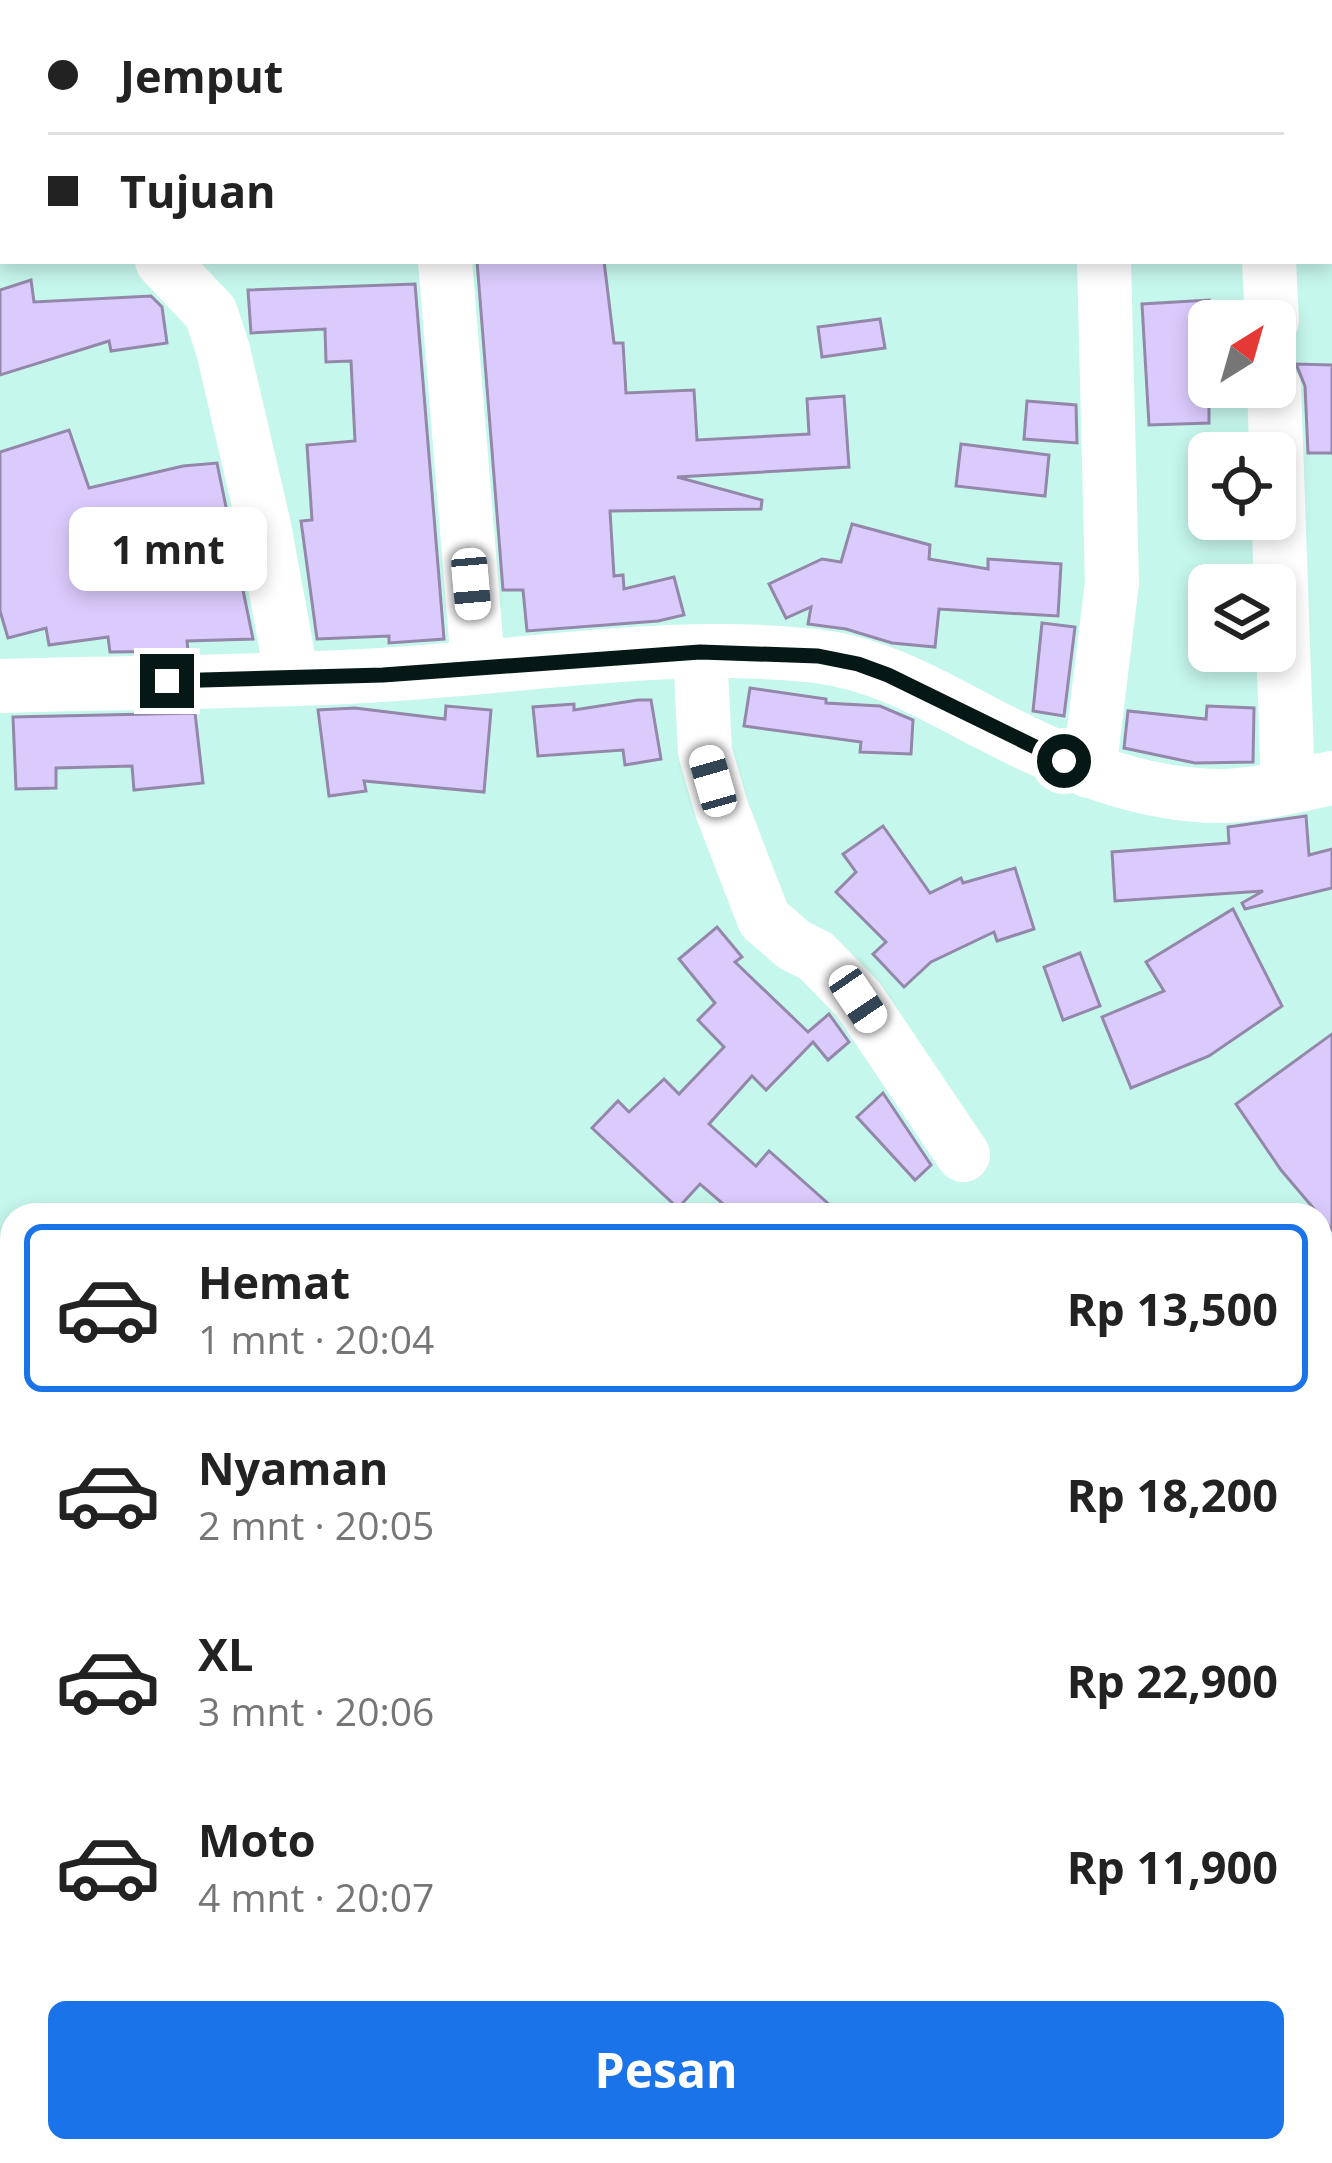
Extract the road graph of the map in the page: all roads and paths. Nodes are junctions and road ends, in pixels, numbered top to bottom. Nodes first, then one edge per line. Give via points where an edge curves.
1 (165, 264) edge
2 (445, 264) edge
3 (1104, 264) edge
4 (1270, 264) edge
5 (1271, 300) edge
6 (1276, 408) edge
7 (700, 652) junction
8 (478, 665) junction
9 (292, 678) junction
10 (0, 686) edge
11 (1089, 771) junction
12 (1310, 783) edge
13 (963, 1156) dead end

1 - 9 street via 211,313 223,350
2 - 8 street
3 - 11 street via 1112,583
4 - 5 street
6 - 12 street
7 - 8 street
7 - 11 street via 858,664
7 - 13 street via 705,752 764,919 858,999
8 - 9 street
9 - 10 street
11 - 12 street via 1151,789 1225,796

